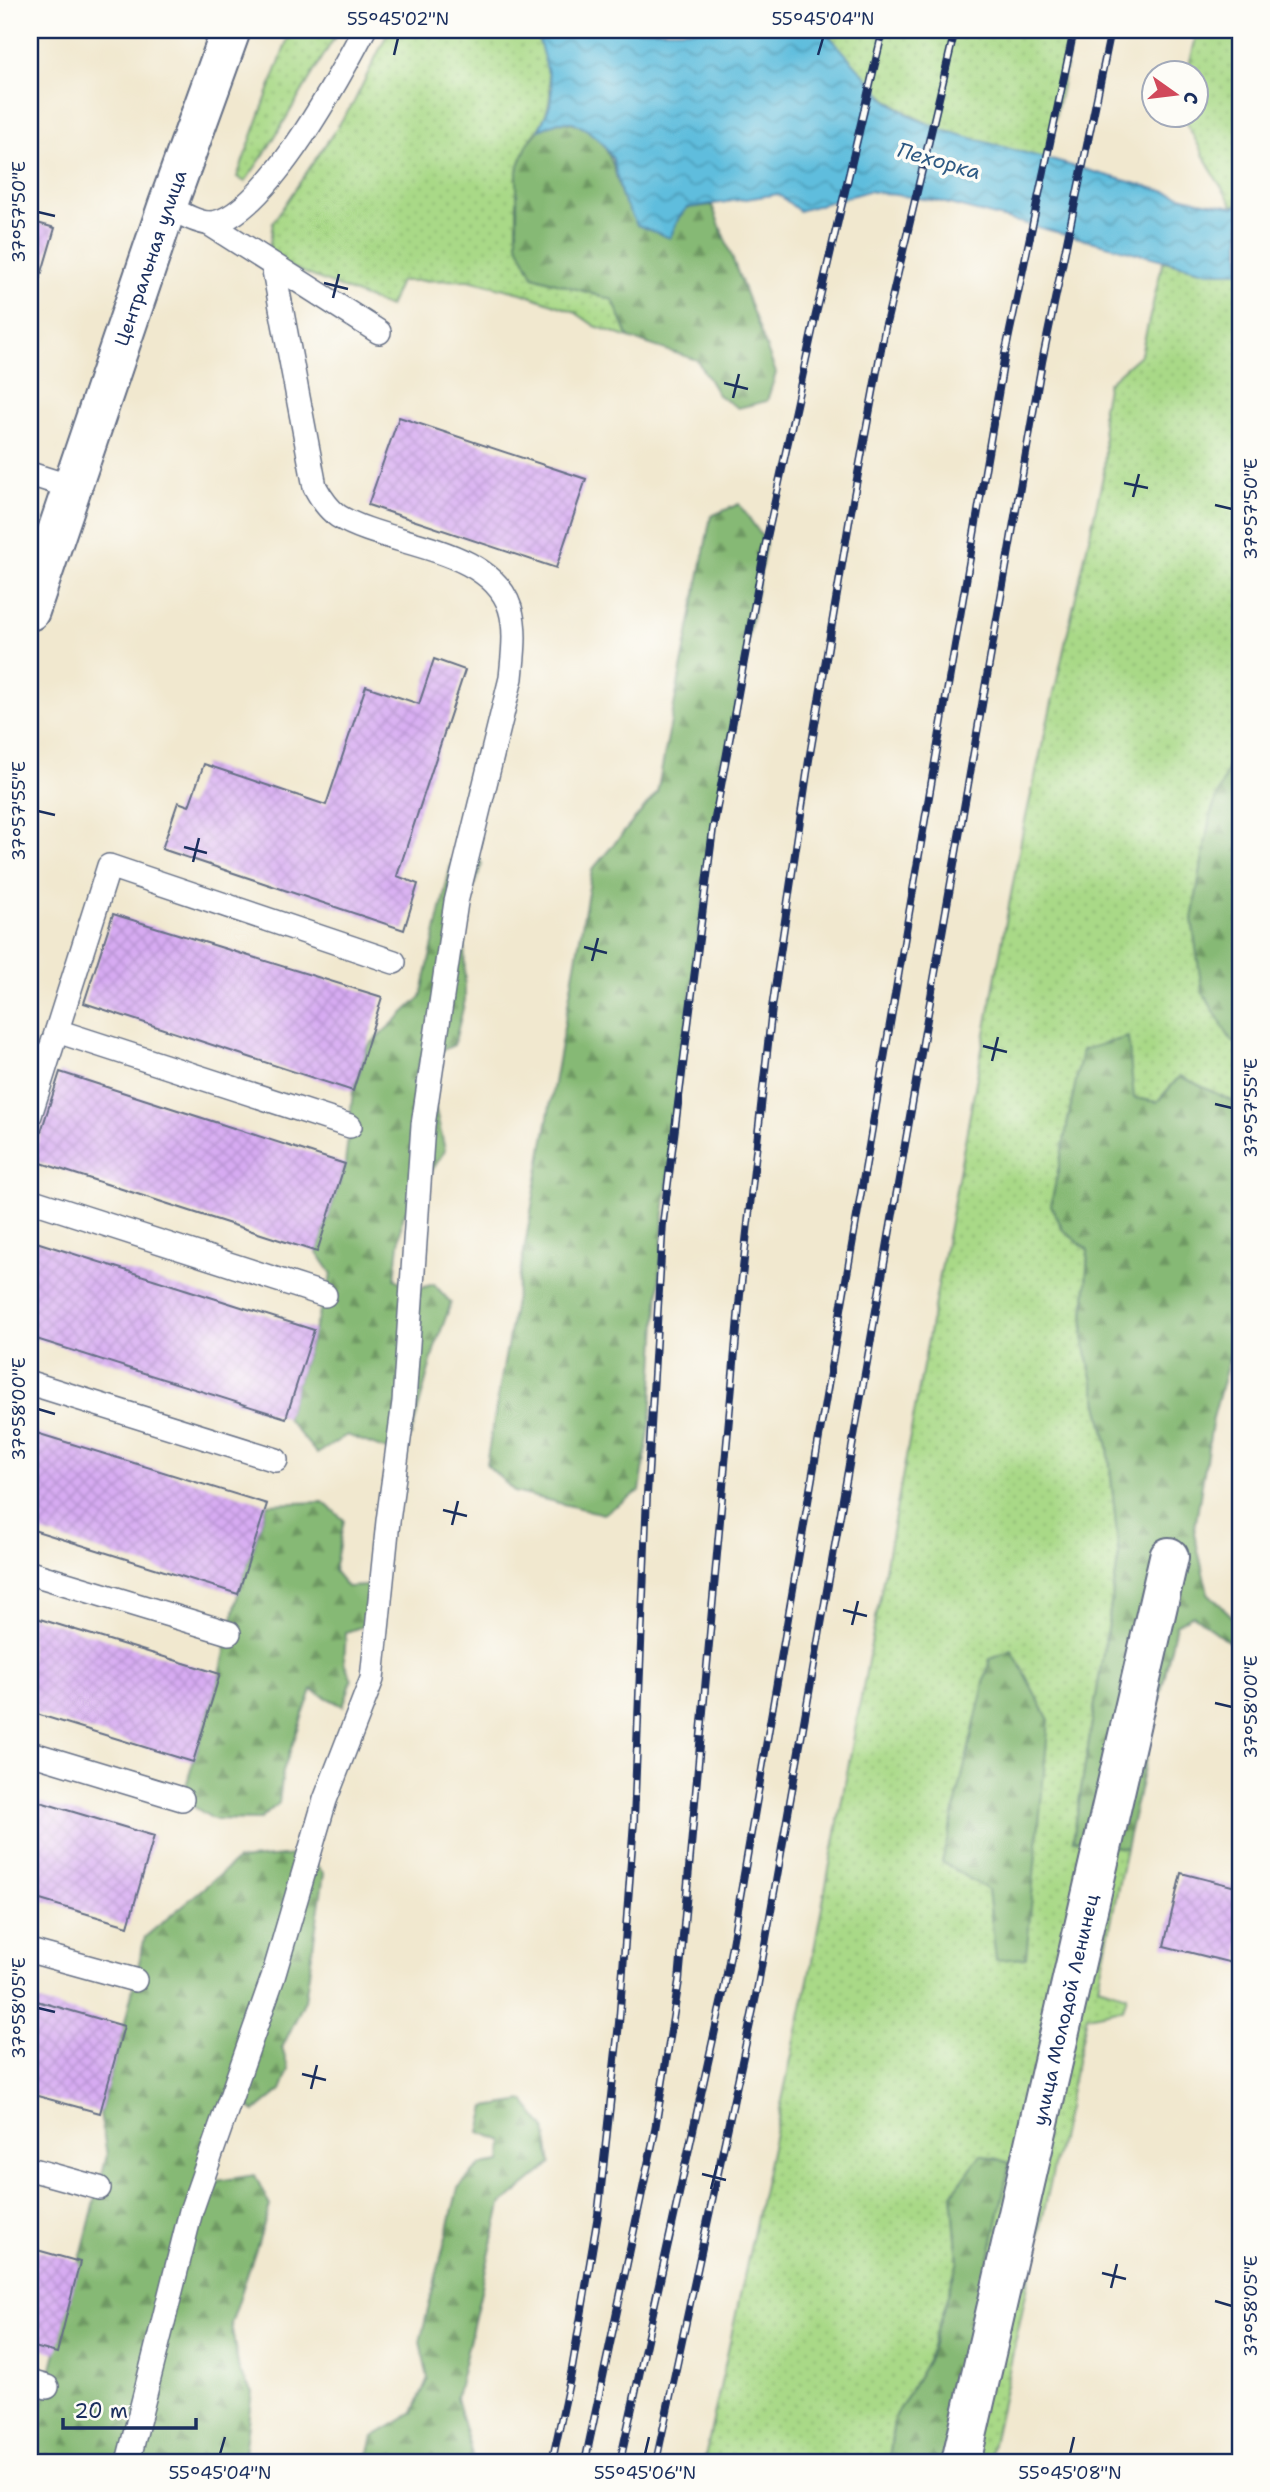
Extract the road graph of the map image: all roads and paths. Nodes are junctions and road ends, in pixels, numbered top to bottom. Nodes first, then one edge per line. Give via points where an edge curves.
1 (231, 30) edge
2 (364, 30) edge
3 (167, 208) junction
4 (208, 223) junction
5 (273, 265) junction
6 (379, 332) dead end
7 (30, 474) edge
8 (71, 487) junction
9 (30, 611) edge
10 (394, 962) dead end
11 (57, 1031) junction
12 (30, 1115) edge
13 (349, 1126) dead end
14 (30, 1200) edge
15 (325, 1295) dead end
16 (30, 1383) edge
17 (276, 1460) dead end
18 (1169, 1558) dead end
19 (30, 1573) edge
20 (229, 1633) dead end
21 (30, 1752) edge
22 (183, 1799) dead end
23 (30, 1951) edge
24 (135, 1980) dead end
25 (30, 2169) edge
26 (99, 2188) dead end
27 (128, 2462) edge
28 (961, 2462) edge

1 - 3 street, Центральная улица
2 - 4 lane via 332,91 264,190 236,215
3 - 4 lane
3 - 8 street, Центральная улица
4 - 5 lane
5 - 6 lane
5 - 27 lane via 315,486 324,503 357,525 459,558 491,578 510,607 514,641 511,678 456,902 423,1125 404,1402 372,1679 325,1800 273,1977 191,2211
7 - 8 lane
8 - 9 street, Центральная улица
10 - 11 lane via 108,866
11 - 12 lane
11 - 13 lane
14 - 15 lane
16 - 17 lane
18 - 28 street, улица Молодой Ленинец
19 - 20 lane
21 - 22 lane
23 - 24 lane
25 - 26 lane

